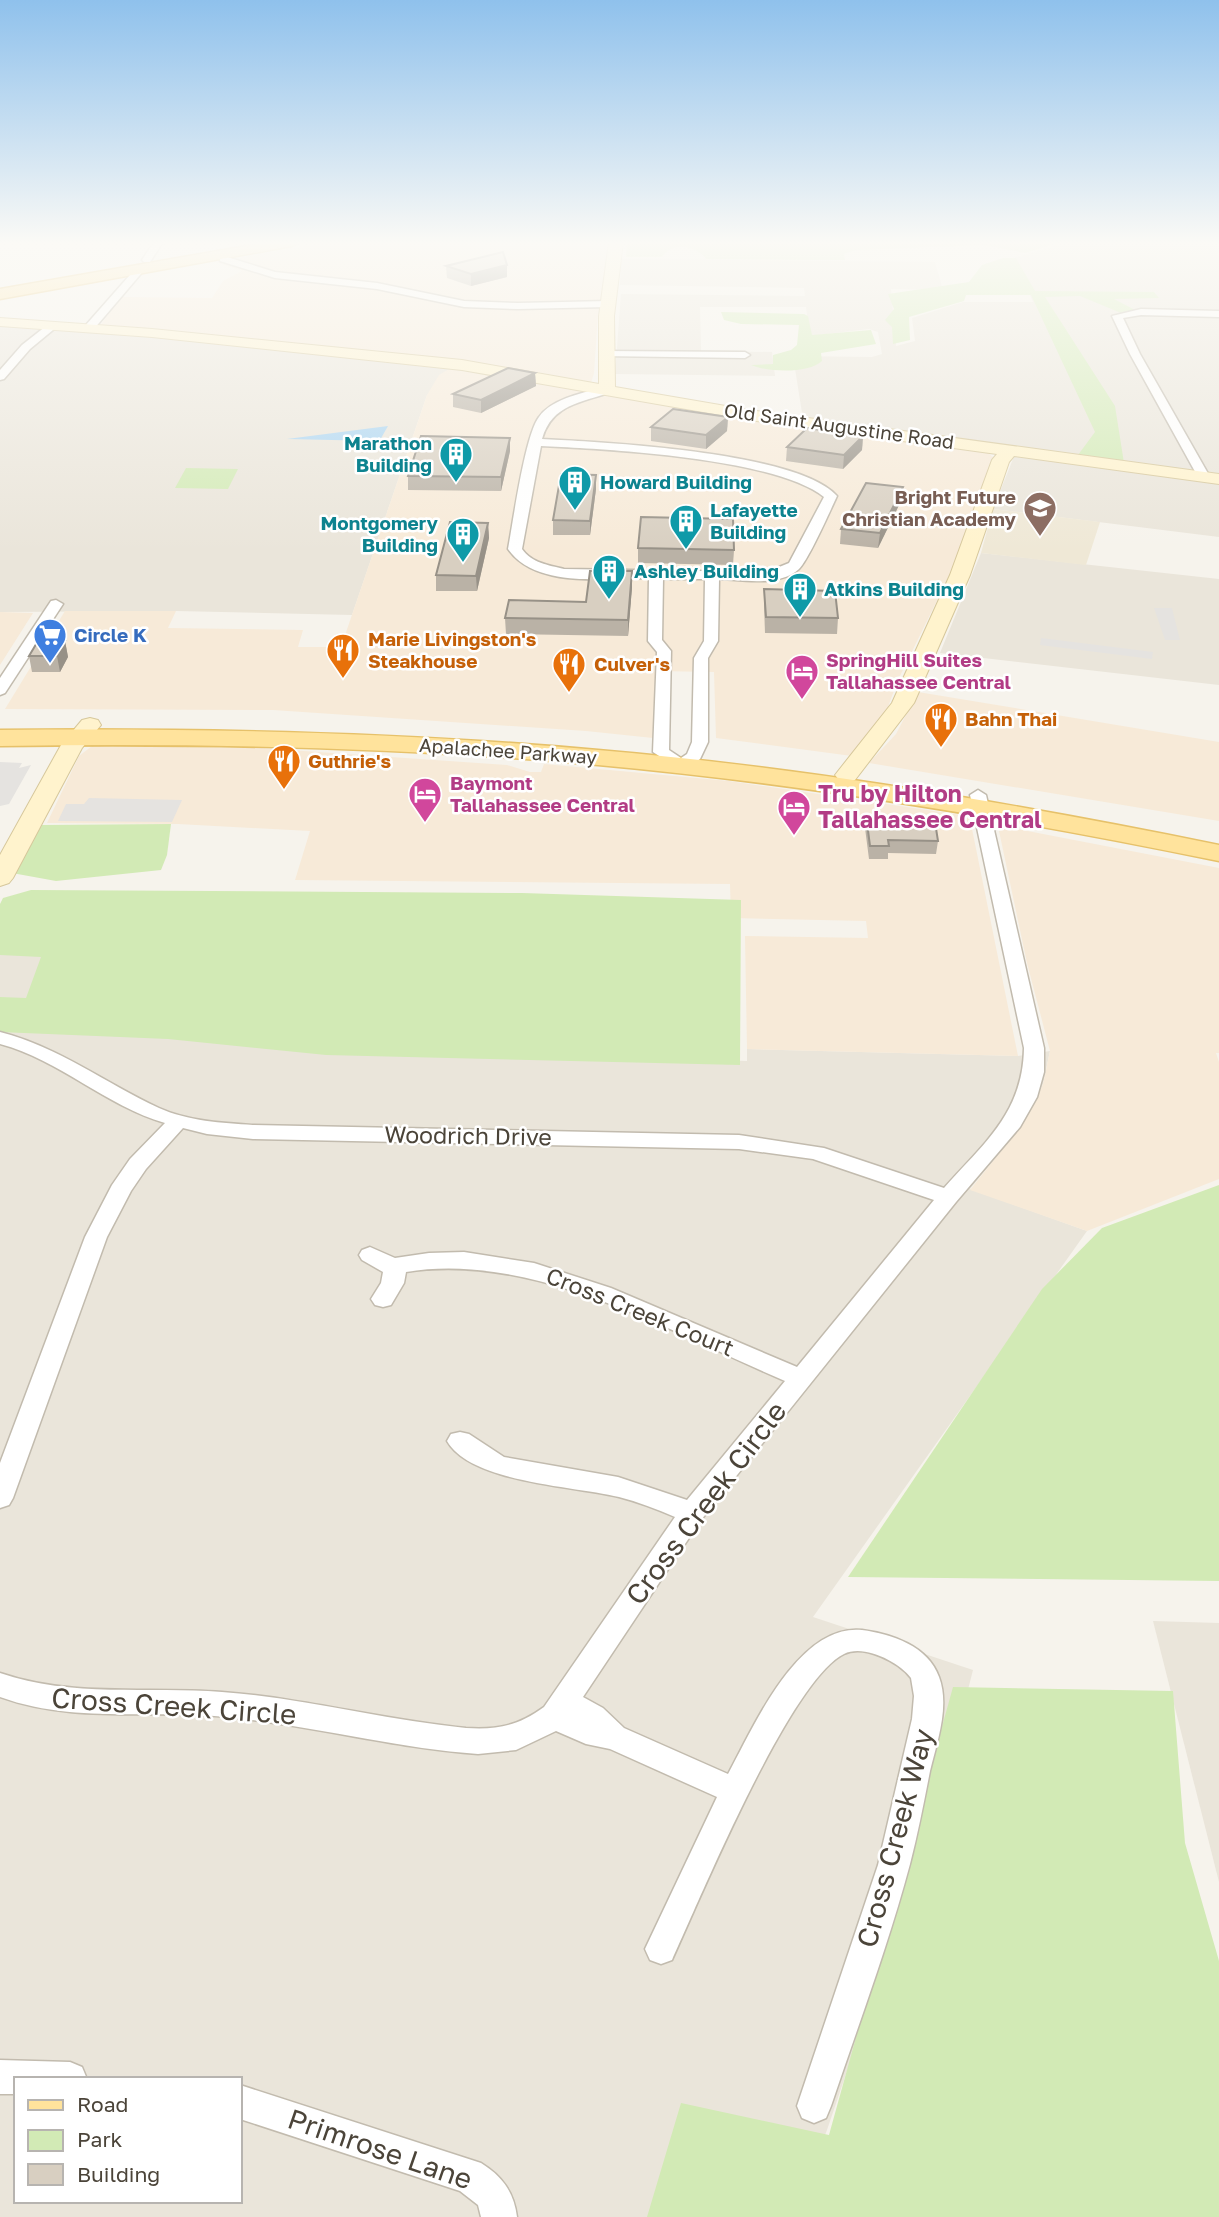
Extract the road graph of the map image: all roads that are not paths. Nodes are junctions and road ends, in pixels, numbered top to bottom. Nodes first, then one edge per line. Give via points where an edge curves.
1 (28, 345) edge
2 (269, 345) edge
3 (606, 345) edge
4 (1133, 345) edge
5 (605, 354) junction
6 (745, 355) dead end
7 (0, 377) edge
8 (607, 390) junction
9 (536, 442) junction
10 (1011, 450) junction
11 (1212, 478) edge
12 (656, 575) junction
13 (712, 576) junction
14 (56, 604) dead end
15 (0, 690) edge
16 (0, 728) edge
17 (85, 731) junction
18 (409, 732) junction
19 (0, 738) edge
20 (357, 741) junction
21 (679, 758) junction
22 (847, 775) junction
23 (980, 802) junction
24 (1219, 840) edge
25 (1219, 853) edge
26 (0, 878) edge
27 (0, 1038) edge
28 (178, 1121) junction
29 (948, 1197) junction
30 (370, 1255) dead end
31 (393, 1266) junction
32 (383, 1299) dead end
33 (800, 1378) junction
34 (460, 1441) dead end
35 (0, 1498) edge
36 (692, 1513) junction
37 (0, 1685) edge
38 (559, 1708) junction
39 (735, 1791) junction
40 (661, 1949) dead end
41 (242, 2103) edge
42 (814, 2106) dead end
43 (499, 2217) edge

1 - 7 street
2 - 8 street, Old Saint Augustine Road via 449,363
3 - 5 street
4 - 11 street
5 - 6 street
5 - 8 street
8 - 9 street via 553,411 540,423
8 - 10 street, Old Saint Augustine Road via 749,415
9 - 12 street via 514,549 522,559 543,569 572,574
9 - 13 street via 623,447 778,470 829,492 829,502 788,571 768,576
10 - 11 street, Old Saint Augustine Road
10 - 22 street via 1001,460 960,575 903,703
12 - 13 street
12 - 21 street via 655,641 664,650
13 - 21 street via 711,641 701,658 700,742
14 - 15 street
16 - 17 main road, Apalachee Parkway
17 - 18 main road, Apalachee Parkway
17 - 19 main road, Apalachee Parkway
17 - 20 main road, Apalachee Parkway
17 - 26 street via 72,745
18 - 20 main road
18 - 21 main road, Apalachee Parkway
20 - 21 main road, Apalachee Parkway
21 - 22 main road, Apalachee Parkway
21 - 23 main road, Apalachee Parkway via 775,777
22 - 23 main road, Apalachee Parkway
23 - 24 main road, Apalachee Parkway
23 - 25 main road, Apalachee Parkway
23 - 29 street, Cross Creek Circle via 1034,1048 1034,1072 1013,1122
27 - 28 street, Woodrich Drive via 59,1060 153,1113
28 - 29 street, Woodrich Drive via 253,1132 739,1142 816,1153
28 - 35 street via 138,1164 96,1237
29 - 33 street, Cross Creek Circle
30 - 31 street
31 - 32 street via 394,1283
31 - 33 street, Cross Creek Court via 449,1258 547,1272
33 - 36 street, Cross Creek Circle
34 - 36 street via 497,1465 618,1487
36 - 38 street, Cross Creek Circle
37 - 38 street, Cross Creek Circle via 57,1700 222,1704 453,1740 493,1742 536,1730
38 - 39 street via 586,1732 614,1737
39 - 40 street, Cross Creek Way
39 - 42 street, Cross Creek Way via 803,1673 833,1645 866,1642 910,1657 920,1667 927,1682 929,1711 894,1865
41 - 43 street, Primrose Lane via 468,2176 497,2199

